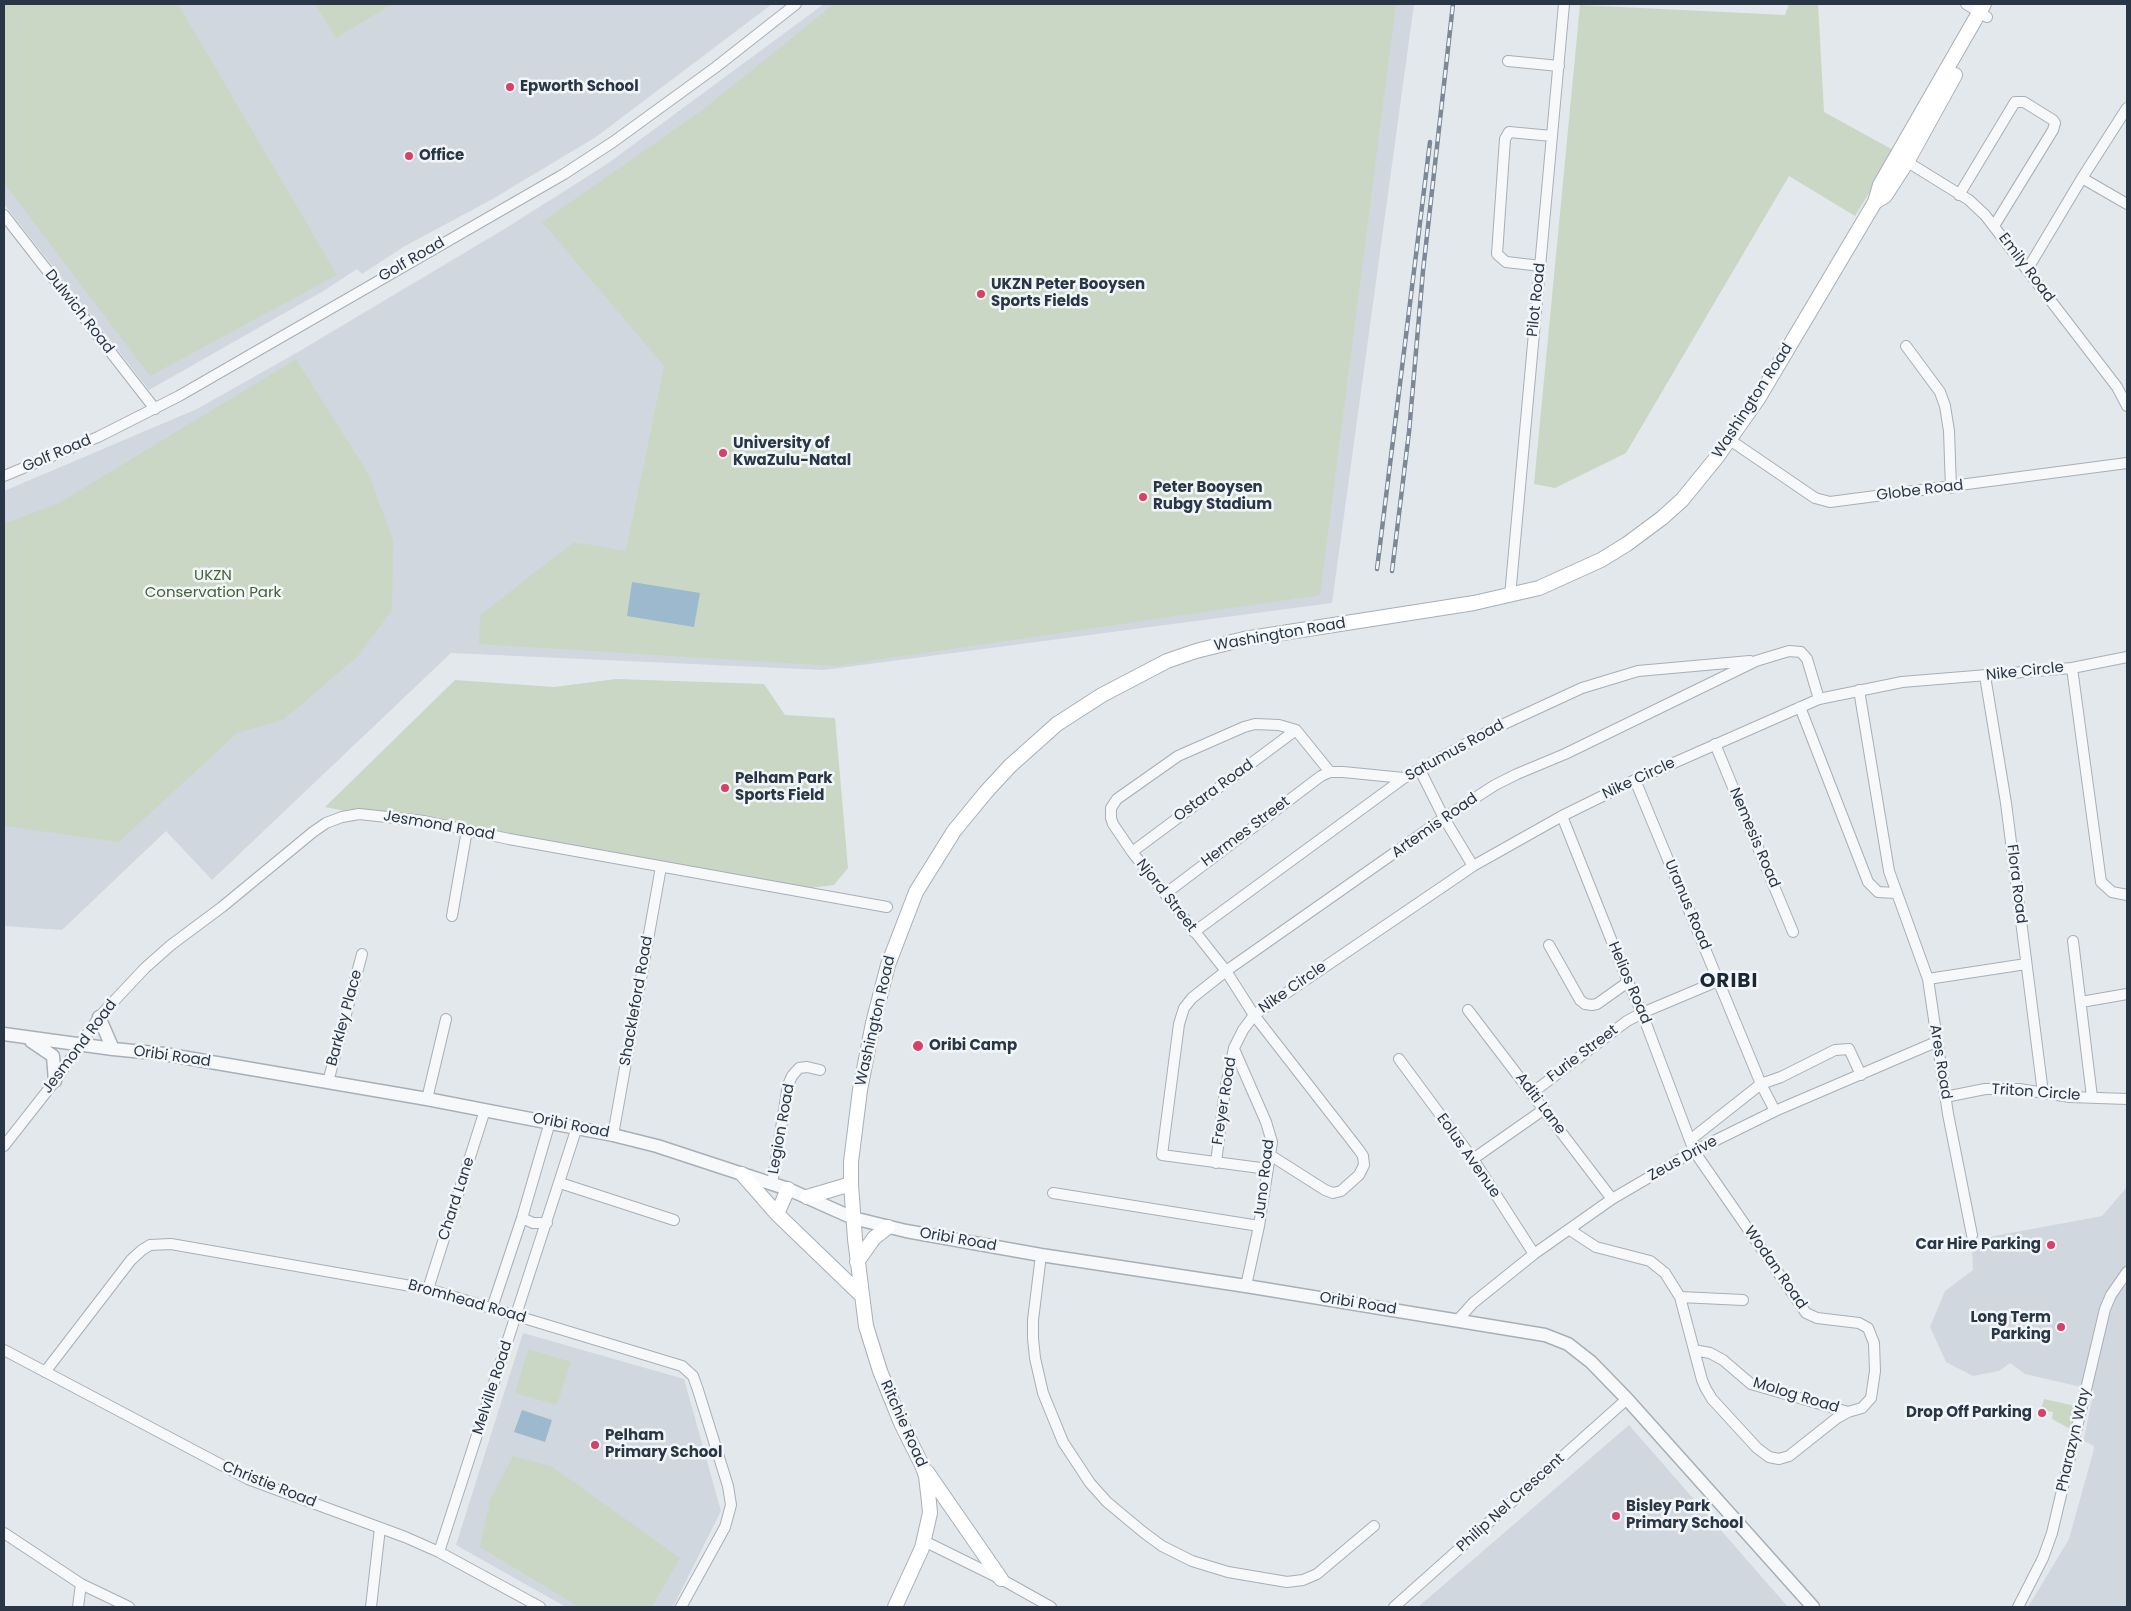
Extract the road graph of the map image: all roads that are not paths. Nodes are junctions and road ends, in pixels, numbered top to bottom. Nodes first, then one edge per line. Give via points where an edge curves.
1 (796, 4) edge
2 (1564, 4) edge
3 (1966, 4) edge
4 (1994, 4) edge
5 (1984, 11) edge
6 (1508, 61) dead end
7 (1559, 66) junction
8 (2127, 108) edge
9 (1552, 136) junction
10 (1903, 159) junction
11 (2082, 178) junction
12 (1959, 195) junction
13 (2127, 204) edge
14 (4, 215) edge
15 (1994, 226) junction
16 (1540, 266) junction
17 (2027, 270) junction
18 (1906, 346) dead end
19 (2127, 406) edge
20 (155, 409) junction
21 (1730, 440) junction
22 (2127, 463) edge
23 (4, 476) edge
24 (1951, 488) junction
25 (1510, 596) junction
26 (2127, 657) edge
27 (1756, 661) junction
28 (2072, 668) junction
29 (1985, 676) junction
30 (1859, 690) junction
31 (1819, 699) junction
32 (1800, 707) junction
33 (1296, 730) junction
34 (1715, 744) junction
35 (1420, 770) junction
36 (1330, 772) junction
37 (1404, 778) junction
38 (1635, 780) junction
39 (1562, 816) junction
40 (1444, 818) junction
41 (467, 830) junction
42 (1132, 852) junction
43 (1473, 866) junction
44 (661, 867) junction
45 (1896, 893) junction
46 (1165, 894) junction
47 (2127, 895) edge
48 (887, 907) dead end
49 (452, 916) dead end
50 (1194, 932) junction
51 (1793, 932) dead end
52 (2073, 941) dead end
53 (1549, 946) dead end
54 (362, 954) dead end
55 (2026, 964) junction
56 (1226, 971) junction
57 (1928, 979) junction
58 (1718, 981) junction
59 (1628, 982) junction
60 (2127, 994) edge
61 (2081, 1002) junction
62 (1468, 1010) dead end
63 (1642, 1013) junction
64 (1254, 1015) junction
65 (99, 1017) junction
66 (446, 1019) dead end
67 (4, 1034) edge
68 (26, 1038) junction
69 (1936, 1042) junction
70 (80, 1045) junction
71 (1234, 1048) junction
72 (112, 1049) junction
73 (1399, 1059) dead end
74 (820, 1070) dead end
75 (1861, 1075) junction
76 (55, 1081) junction
77 (328, 1082) junction
78 (1761, 1084) junction
79 (1532, 1093) junction
80 (2043, 1093) junction
81 (1945, 1097) junction
82 (2092, 1097) junction
83 (427, 1098) junction
84 (2127, 1099) edge
85 (485, 1110) junction
86 (1543, 1110) junction
87 (1775, 1111) junction
88 (550, 1122) junction
89 (577, 1127) junction
90 (614, 1134) junction
91 (1690, 1140) junction
92 (4, 1146) edge
93 (1694, 1151) junction
94 (1270, 1155) junction
95 (1473, 1159) junction
96 (1216, 1163) junction
97 (1268, 1170) junction
98 (742, 1174) junction
99 (560, 1183) junction
100 (772, 1184) junction
101 (850, 1184) junction
102 (788, 1189) junction
103 (1053, 1193) dead end
104 (807, 1197) junction
105 (1612, 1199) junction
106 (777, 1214) junction
107 (522, 1218) junction
108 (854, 1218) junction
109 (674, 1220) dead end
110 (547, 1223) junction
111 (1259, 1226) junction
112 (888, 1227) junction
113 (1570, 1230) junction
114 (1972, 1234) dead end
115 (1534, 1254) junction
116 (1041, 1255) junction
117 (857, 1262) junction
118 (2127, 1272) edge
119 (1246, 1286) junction
120 (428, 1289) junction
121 (860, 1294) junction
122 (1680, 1297) junction
123 (1743, 1300) dead end
124 (492, 1308) junction
125 (517, 1316) junction
126 (1457, 1321) junction
127 (866, 1326) joint
128 (4, 1350) edge
129 (1694, 1350) junction
130 (45, 1372) junction
131 (1628, 1399) junction
132 (1848, 1412) junction
133 (922, 1465) junction
134 (1374, 1526) dead end
135 (380, 1528) junction
136 (4, 1533) edge
137 (924, 1541) junction
138 (439, 1552) junction
139 (1001, 1578) junction
140 (81, 1584) junction
141 (78, 1607) edge
142 (129, 1607) edge
143 (371, 1607) edge
144 (540, 1607) edge
145 (681, 1607) edge
146 (895, 1607) edge
147 (1051, 1607) edge
148 (1394, 1607) edge
149 (1813, 1607) edge
150 (2018, 1607) edge

1 - 20 street, Golf Road via 597,153
2 - 7 street, Pilot Road
3 - 5 street
4 - 5 main road, Washington Road
5 - 10 main road, Washington Road
6 - 7 street
7 - 9 street, Pilot Road
8 - 11 street
9 - 16 street, Pilot Road
9 - 16 street via 1509,132 1505,139 1497,254 1506,262
10 - 12 street, Emily Road
10 - 21 main road, Washington Road via 1880,186 1875,202 1758,399
11 - 13 street
11 - 17 street
12 - 15 street, Emily Road via 1974,204
12 - 15 street via 2015,102 2024,102 2053,120 2055,126 2051,135
14 - 20 street, Dulwich Road
15 - 17 street, Emily Road
16 - 25 street, Pilot Road
17 - 19 street, Emily Road via 2117,387
18 - 24 street via 1940,392 1945,406
20 - 23 street, Golf Road
21 - 24 street, Globe Road via 1824,502
21 - 25 main road, Washington Road via 1682,500 1645,531 1580,570 1539,588
22 - 24 street, Globe Road
25 - 101 main road, Washington Road via 1244,638 1196,651 1167,661 1102,695 1032,744 954,831 916,892 903,922 873,1023 855,1122
26 - 28 street, Nike Circle
27 - 31 street, Artemis Road via 1789,651 1801,652 1811,668
27 - 35 street, Satumus Road via 1638,671 1582,688 1491,730
27 - 40 street, Artemis Road via 1495,785
28 - 29 street, Nike Circle
28 - 47 street, Nike Circle via 2099,876 2104,887
29 - 30 street, Nike Circle via 1902,682
29 - 55 street, Flora Road via 2006,803
30 - 31 street, Nike Circle
30 - 45 street, Ares Road via 1882,835
31 - 32 street, Nike Circle
32 - 34 street, Nike Circle
32 - 45 street via 1868,882 1878,892
33 - 36 street
33 - 42 street, Ostara Road
33 - 42 street, Njord Street via 1268,724 1244,727 1200,745 1160,767 1117,799 1111,808 1113,824
34 - 38 street, Nike Circle
34 - 51 street, Nemesis Road
35 - 37 street, Satumus Road
35 - 40 street
36 - 37 street
36 - 46 street, Hermes Street via 1313,781
37 - 50 street, Satumus Road
38 - 39 street, Nike Circle
38 - 58 street, Uranus Road
39 - 43 street, Nike Circle
39 - 59 street, Helios Road
40 - 43 street
40 - 56 street, Artemis Road
41 - 44 street, Jesmond Road
41 - 49 street
41 - 65 street, Jesmond Road via 424,821 359,814 326,822 171,945
42 - 46 street, Njord Street
43 - 64 street, Nike Circle
44 - 48 street, Jesmond Road
44 - 90 street, Shackleford Road
45 - 57 street, Ares Road
46 - 50 street, Njord Street
50 - 56 street, Njord Street
52 - 61 street
53 - 59 street via 1585,1004 1597,1004
54 - 77 street, Barkley Place
55 - 57 street
55 - 80 street, Flora Road
56 - 64 street, Njord Street
56 - 96 street, Artemis Road via 1192,998 1181,1015 1162,1155
57 - 69 street, Ares Road
58 - 63 street, Furie Street
58 - 78 street, Uranus Road
59 - 63 street, Helios Road
60 - 61 street
61 - 82 street
62 - 79 street, Aditi Lane
63 - 79 street, Furie Street via 1612,1031
63 - 91 street, Helios Road
64 - 71 street, Freyer Road
64 - 94 street, Njord Street via 1363,1156 1364,1165 1359,1175 1341,1191 1333,1192
65 - 70 street, Jesmond Road
65 - 72 street
66 - 83 street
67 - 68 street, Oribi Road
68 - 70 street, Oribi Road
68 - 76 street via 53,1056
69 - 75 street, Zeus Drive
69 - 81 street, Ares Road
70 - 72 street, Oribi Road
70 - 76 street, Jesmond Road
71 - 94 street, Juno Road via 1270,1132
71 - 96 street, Freyer Road
72 - 77 street, Oribi Road via 164,1054
73 - 95 street, Eolus Avenue
74 - 100 street, Legion Road via 800,1068 788,1084
75 - 78 street via 1851,1051 1844,1048
75 - 87 street, Zeus Drive
76 - 92 street, Jesmond Road
77 - 83 street, Oribi Road
78 - 87 street, Uranus Road
78 - 91 street
79 - 86 street, Aditi Lane
80 - 81 street, Triton Circle via 1985,1089
80 - 82 street, Triton Circle
81 - 114 street, Ares Road
82 - 84 street, Triton Circle
83 - 85 street, Oribi Road
85 - 88 street, Oribi Road
85 - 120 street, Chard Lane
86 - 95 street
86 - 105 street, Aditi Lane
87 - 93 street, Zeus Drive
88 - 89 street, Oribi Road
88 - 107 street
89 - 90 street, Oribi Road
89 - 99 street, Melville Road
90 - 98 street, Oribi Road
91 - 93 street, Helios Road
93 - 105 street, Zeus Drive
93 - 132 street, Wodan Road via 1806,1313 1868,1328 1874,1343 1872,1393 1866,1406
94 - 97 street, Juno Road
95 - 115 street, Eolus Avenue
96 - 97 street
97 - 111 street, Juno Road
98 - 100 street, Oribi Road
98 - 106 main road
99 - 109 street
99 - 110 street, Melville Road
100 - 102 street, Oribi Road
101 - 104 main road
101 - 108 main road, Washington Road
102 - 104 street, Oribi Road
102 - 106 main road
103 - 111 street
104 - 108 street, Oribi Road
105 - 113 street, Zeus Drive
106 - 121 main road
107 - 110 street via 533,1223
107 - 124 street
108 - 112 street, Oribi Road
108 - 117 main road, Washington Road
110 - 125 street, Melville Road
111 - 119 street, Juno Road
112 - 116 street, Oribi Road
112 - 117 main road via 874,1238
113 - 115 street, Zeus Drive
113 - 122 street, Wodan Road via 1596,1247 1650,1261 1665,1273
115 - 126 street, Zeus Drive via 1472,1303
116 - 119 street, Oribi Road
116 - 134 street via 1033,1338 1043,1393 1054,1424 1074,1459 1107,1502 1132,1523 1162,1546 1192,1561 1228,1572 1287,1582 1317,1574
117 - 121 main road, Washington Road
118 - 150 street, Pharazyn Way via 2105,1309 2052,1533
119 - 126 street, Oribi Road
120 - 124 street, Bromhead Road
120 - 130 street, Bromhead Road via 189,1246 150,1245 131,1260
121 - 127 main road, Washington Road
122 - 123 street
122 - 129 street, Wodan Road
124 - 125 street, Bromhead Road
125 - 138 street, Melville Road
125 - 145 street, Bromhead Road via 665,1359 682,1366 693,1376 731,1505 725,1527
126 - 131 street, Oribi Road via 1557,1339 1577,1350
127 - 133 main road, Ritchie Road via 880,1371
128 - 130 street, Christie Road
129 - 132 street, Molog Road via 1723,1360 1750,1384
129 - 132 street, Wodan Road via 1702,1380 1712,1399 1769,1457 1789,1456
130 - 135 street, Christie Road via 248,1480
131 - 148 street, Philip Nel Crescent
131 - 149 street, Oribi Road
133 - 137 main road, Ritchie Road via 930,1513
133 - 139 main road
135 - 138 street, Christie Road
135 - 143 street
136 - 140 street
137 - 139 street
137 - 146 main road, Ritchie Road
138 - 144 street, Christie Road
139 - 147 street
140 - 141 street
140 - 142 street

